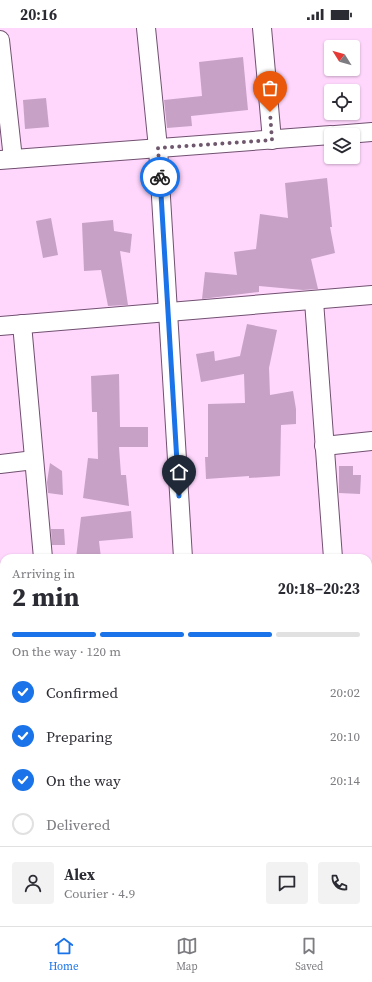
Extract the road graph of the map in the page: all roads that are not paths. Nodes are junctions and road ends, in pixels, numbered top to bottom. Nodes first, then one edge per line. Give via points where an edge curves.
1 (146, 28) edge
2 (262, 28) edge
3 (0, 40) edge
4 (372, 132) edge
5 (360, 133) edge
6 (324, 136) edge
7 (272, 140) junction
8 (158, 148) junction
9 (6, 160) edge
10 (372, 295) edge
11 (314, 301) junction
12 (168, 311) junction
13 (22, 324) junction
14 (0, 326) edge
15 (372, 441) edge
16 (324, 446) junction
17 (34, 460) junction
18 (0, 464) edge
19 (43, 554) edge
20 (183, 554) edge
21 (333, 554) edge

1 - 8 street
2 - 7 street
3 - 9 street
4 - 5 street
6 - 7 street
7 - 8 street
8 - 9 street
8 - 12 street
10 - 11 street
11 - 12 street
11 - 16 street
12 - 13 street
12 - 20 street
13 - 14 street
13 - 17 street
15 - 16 street
16 - 21 street
17 - 18 street
17 - 19 street

